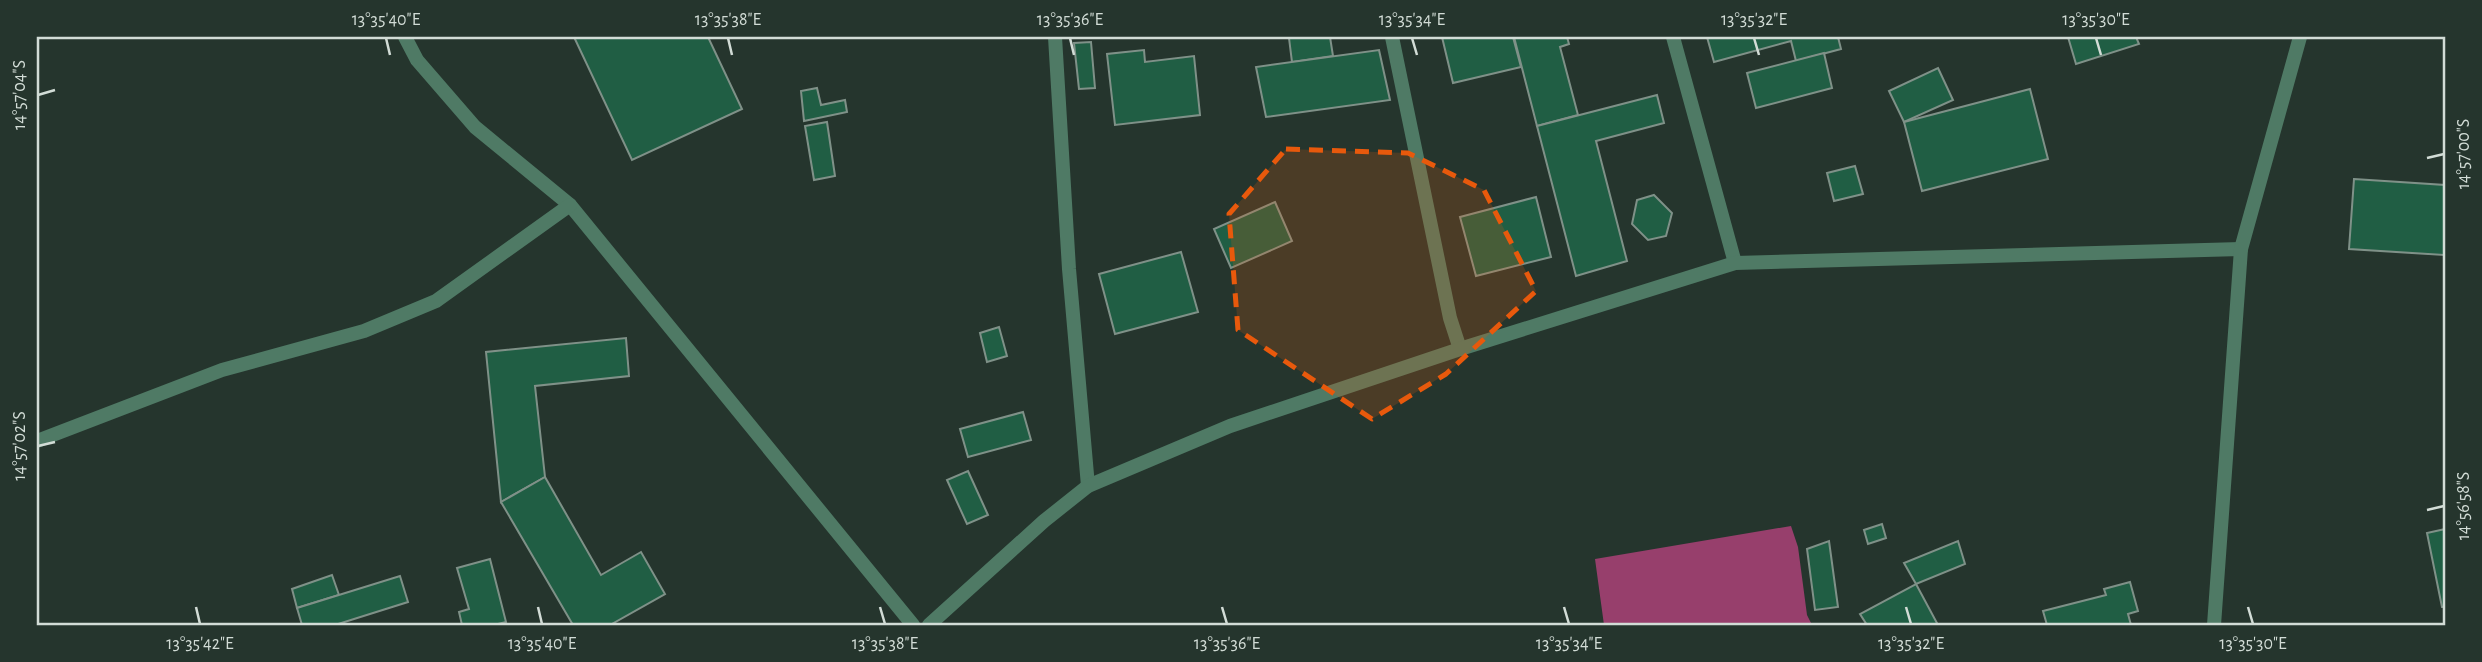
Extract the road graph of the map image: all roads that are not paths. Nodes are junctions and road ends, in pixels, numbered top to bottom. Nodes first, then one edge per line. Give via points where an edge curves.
1 (404, 37) edge
2 (1055, 37) edge
3 (1392, 37) edge
4 (1673, 37) edge
5 (2300, 37) edge
6 (570, 205) junction
7 (2241, 249) junction
8 (1735, 262) junction
9 (1460, 349) junction
10 (37, 441) edge
11 (1088, 486) junction
12 (913, 625) edge
13 (929, 625) edge
14 (2214, 625) edge

1 - 6 street via 417,60 475,127
2 - 11 street
3 - 9 street
4 - 8 street
5 - 7 street
6 - 10 street via 436,301 364,331 222,370
6 - 12 street
7 - 8 street
7 - 14 street
8 - 9 street
9 - 11 street via 1230,426
11 - 13 street

